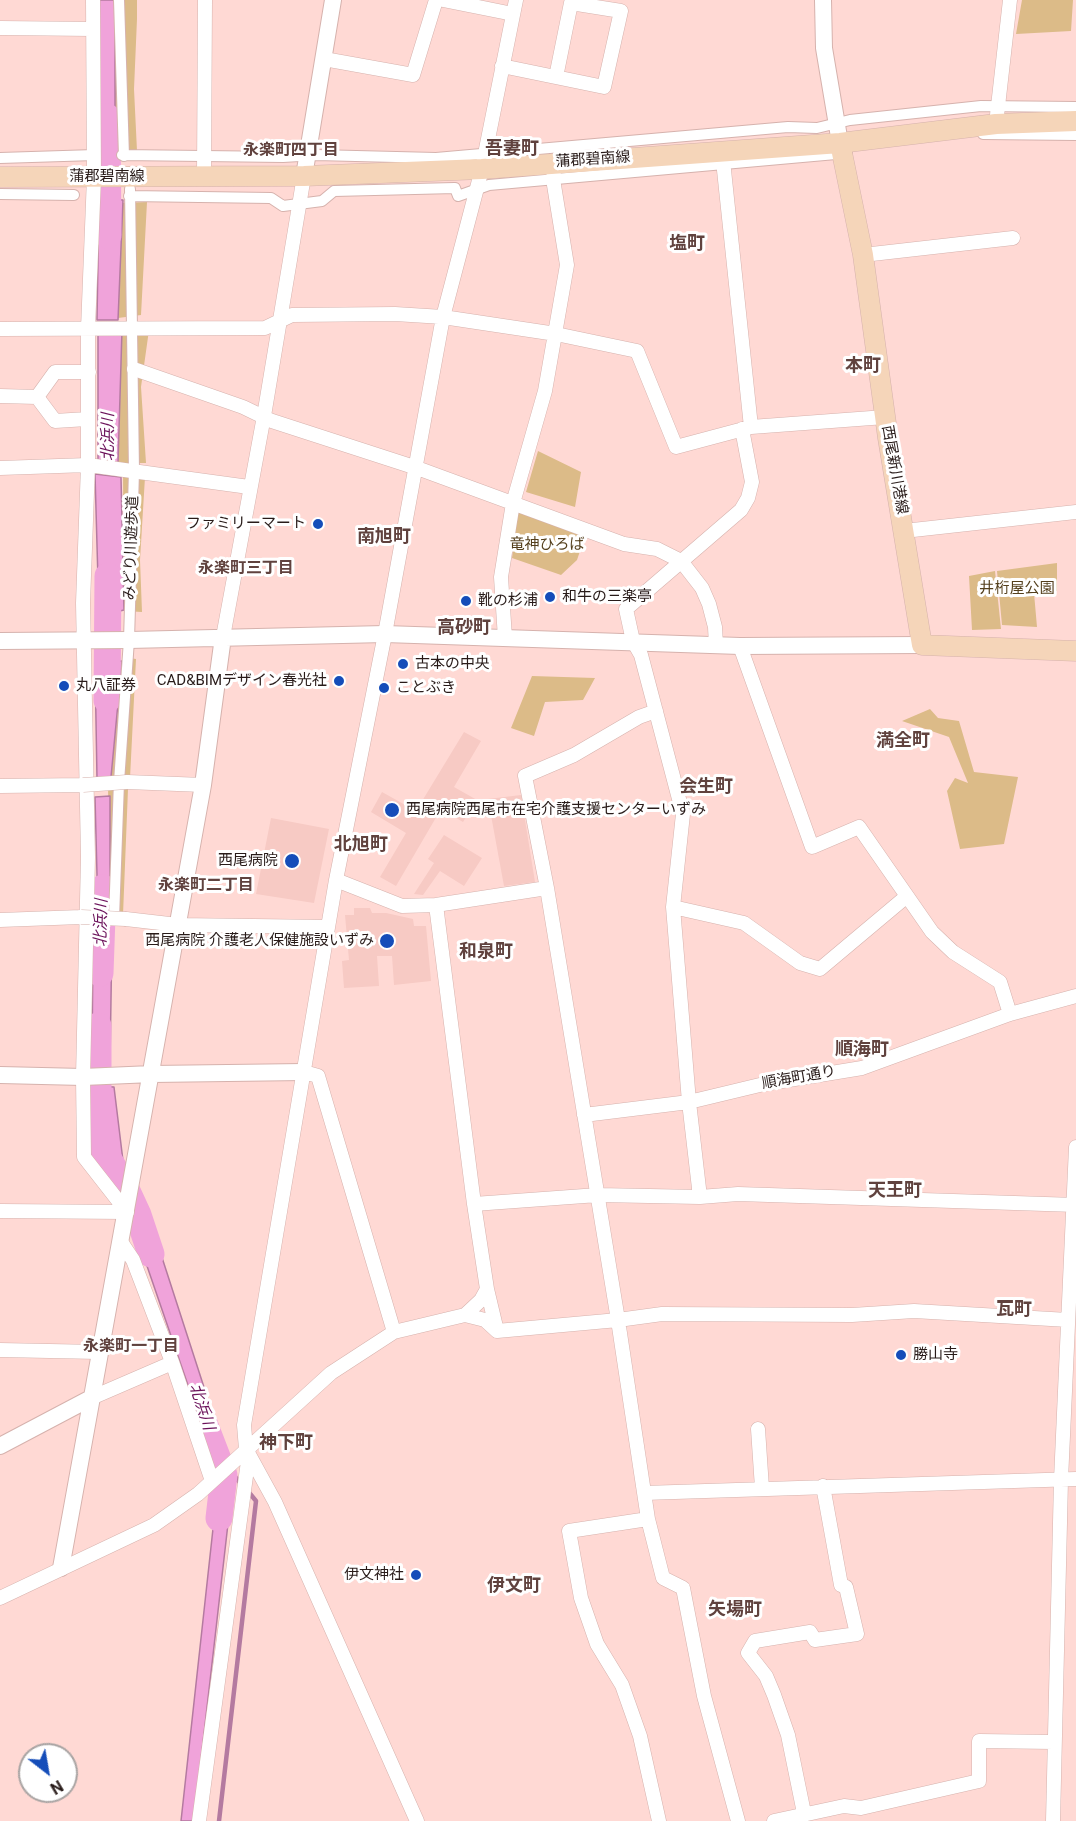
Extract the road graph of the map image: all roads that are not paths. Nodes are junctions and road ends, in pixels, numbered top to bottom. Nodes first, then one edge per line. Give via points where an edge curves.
1 (93, 0) edge
2 (120, 0) edge
3 (205, 0) edge
4 (333, 0) edge
5 (436, 0) edge
6 (443, 0) edge
7 (516, 0) edge
8 (823, 0) edge
9 (1010, 0) edge
10 (513, 15) junction
11 (0, 28) edge
12 (92, 28) junction
13 (324, 59) junction
14 (502, 66) junction
15 (556, 77) junction
16 (1076, 107) edge
17 (997, 115) junction
18 (1076, 121) edge
19 (836, 123) junction
20 (1076, 135) edge
21 (841, 149) junction
22 (94, 155) junction
23 (308, 155) junction
24 (722, 157) junction
25 (0, 158) edge
26 (484, 161) junction
27 (204, 166) junction
28 (554, 171) junction
29 (304, 176) junction
30 (0, 177) edge
31 (98, 177) junction
32 (476, 189) junction
33 (130, 190) junction
34 (0, 194) edge
35 (74, 195) dead end
36 (299, 204) junction
37 (1013, 238) dead end
38 (863, 255) junction
39 (443, 317) junction
40 (280, 319) junction
41 (133, 328) junction
42 (0, 329) edge
43 (88, 329) junction
44 (556, 334) junction
45 (134, 369) junction
46 (89, 372) junction
47 (0, 396) edge
48 (37, 397) junction
49 (264, 416) junction
50 (885, 417) junction
51 (87, 419) junction
52 (746, 428) junction
53 (88, 465) junction
54 (0, 468) edge
55 (417, 468) junction
56 (134, 471) junction
57 (249, 487) junction
58 (513, 503) junction
59 (1076, 512) edge
60 (904, 531) junction
61 (681, 561) junction
62 (385, 634) junction
63 (223, 637) junction
64 (505, 638) junction
65 (90, 640) junction
66 (128, 640) junction
67 (0, 641) edge
68 (633, 641) junction
69 (716, 645) junction
70 (922, 645) junction
71 (740, 646) junction
72 (1076, 651) edge
73 (656, 711) junction
74 (123, 782) junction
75 (203, 785) junction
76 (0, 786) edge
77 (336, 880) junction
78 (547, 888) junction
79 (907, 896) junction
80 (436, 905) junction
81 (673, 907) junction
82 (120, 918) junction
83 (0, 920) edge
84 (178, 925) junction
85 (328, 927) junction
86 (1076, 996) edge
87 (1010, 1014) junction
88 (304, 1072) junction
89 (143, 1074) junction
90 (0, 1076) edge
91 (85, 1077) junction
92 (689, 1102) junction
93 (584, 1115) junction
94 (1076, 1147) edge
95 (598, 1195) junction
96 (700, 1197) junction
97 (474, 1204) junction
98 (1075, 1205) edge
99 (0, 1211) edge
100 (127, 1212) junction
101 (121, 1242) junction
102 (487, 1289) junction
103 (465, 1315) junction
104 (618, 1320) junction
105 (1068, 1320) junction
106 (497, 1331) junction
107 (394, 1332) junction
108 (0, 1350) edge
109 (99, 1352) junction
110 (172, 1363) junction
111 (91, 1398) junction
112 (758, 1429) dead end
113 (0, 1446) edge
114 (244, 1453) junction
115 (1076, 1479) edge
116 (1061, 1480) junction
117 (210, 1482) junction
118 (824, 1486) junction
119 (762, 1488) junction
120 (644, 1493) junction
121 (648, 1519) junction
122 (61, 1568) junction
123 (0, 1598) edge
124 (1054, 1742) junction
125 (804, 1813) junction
126 (199, 1821) edge
127 (417, 1821) edge
128 (659, 1821) edge
129 (738, 1821) edge
130 (774, 1821) edge
131 (1053, 1821) edge

1 - 12 street
2 - 27 street via 123,155
3 - 27 street
4 - 13 street
5 - 13 street via 413,75
6 - 10 street
7 - 10 street
8 - 19 street via 824,48
9 - 17 street
10 - 14 street
11 - 12 street
12 - 22 street
13 - 23 street
14 - 15 street
14 - 26 street
15 - 15 street via 604,87 621,11 571,3
16 - 17 street
17 - 18 main road, 蒲郡碧南線
17 - 19 street via 981,106
17 - 21 main road, 蒲郡碧南線
19 - 21 street
19 - 26 street
20 - 21 street via 967,134
21 - 24 main road, 蒲郡碧南線
21 - 38 main road, 西尾新川港線
22 - 25 street
22 - 31 street
23 - 26 street
23 - 27 street
23 - 29 street
24 - 28 main road, 蒲郡碧南線
24 - 52 street
26 - 28 main road, 蒲郡碧南線
26 - 29 main road, 蒲郡碧南線
26 - 32 street
27 - 29 main road, 蒲郡碧南線
27 - 33 main road, 蒲郡碧南線
28 - 32 street
28 - 44 street via 567,265
29 - 36 street
30 - 31 main road, 蒲郡碧南線
31 - 33 main road, 蒲郡碧南線
31 - 43 street
32 - 36 street via 458,196 454,188 333,191 321,201
32 - 39 street
33 - 36 street via 271,198 283,206
33 - 41 street, みどり川遊歩道
34 - 35 street
36 - 40 street
37 - 38 street
38 - 50 main road, 西尾新川港線
39 - 40 street via 292,315
39 - 44 street
39 - 55 street
40 - 41 street via 265,328
40 - 49 street
41 - 43 street
41 - 45 street, みどり川遊歩道
42 - 43 street
43 - 46 street
44 - 52 street via 637,351 676,447
44 - 58 street via 545,391
45 - 49 street
45 - 56 street, みどり川遊歩道
46 - 48 street via 55,372
46 - 51 street
47 - 48 street
48 - 51 street via 56,421
49 - 55 street
49 - 57 street
50 - 52 street
50 - 60 main road, 西尾新川港線
51 - 53 street
52 - 61 street via 752,482 748,498 741,510
53 - 54 street
53 - 56 street
53 - 65 street via 83,603
55 - 58 street
55 - 62 street
56 - 57 street
56 - 66 street, みどり川遊歩道
57 - 63 street
58 - 61 street via 624,544 657,549
58 - 64 street via 501,577
59 - 60 street
60 - 70 main road, 西尾新川港線
61 - 68 street via 626,609
61 - 69 street via 709,604
62 - 63 street
62 - 64 street
62 - 77 street
63 - 66 street
63 - 75 street
64 - 68 street
65 - 66 street
65 - 67 street
65 - 91 street
66 - 74 street, みどり川遊歩道
68 - 69 street
68 - 73 street via 641,655
69 - 71 street
70 - 71 street
70 - 72 main road
71 - 79 street via 812,847 859,827
73 - 78 street via 525,776
73 - 81 street via 683,814
74 - 75 street
74 - 76 street, bridge
74 - 82 street, みどり川遊歩道
75 - 84 street
77 - 80 street via 402,906
77 - 85 street
78 - 80 street
78 - 93 street
79 - 81 street via 820,969 800,963 744,923
79 - 87 street via 932,932 953,952 1000,982
80 - 97 street
81 - 92 street
82 - 83 street, bridge
82 - 84 street
84 - 85 street
84 - 89 street
85 - 88 street
86 - 87 street, 順海町通り
87 - 92 street, 順海町通り via 862,1068 764,1084
88 - 89 street
88 - 107 street via 318,1076
88 - 114 street via 244,1425
89 - 91 street
89 - 100 street via 141,1118
90 - 91 street
91 - 100 street via 84,1157
92 - 93 street, 順海町通り
92 - 96 street
93 - 95 street
94 - 98 street
95 - 96 street
95 - 97 street
95 - 104 street
96 - 98 street via 738,1194
97 - 102 street
98 - 105 street
99 - 100 street
100 - 101 street
101 - 109 street
101 - 110 street via 133,1260
102 - 103 street
102 - 106 street
103 - 106 street via 485,1320
103 - 107 street
104 - 105 street via 662,1314 914,1311
104 - 106 street
104 - 120 street
105 - 116 street
107 - 114 street via 331,1373
108 - 109 street
109 - 111 street
110 - 111 street
110 - 117 street
111 - 113 street
111 - 122 street
112 - 119 street
114 - 117 street
114 - 126 street
114 - 127 street via 275,1502
115 - 116 street
116 - 118 street
116 - 124 street
117 - 122 street via 154,1525
118 - 119 street
118 - 125 street via 841,1585 846,1587 857,1634 815,1640 810,1632 755,1641 748,1653 774,1695 788,1735
119 - 120 street
120 - 121 street
121 - 128 street via 569,1531 581,1598 597,1644 622,1685 640,1736
121 - 129 street via 663,1578 682,1588 704,1696
122 - 123 street
124 - 125 street via 979,1741 978,1781 861,1808 844,1806
124 - 131 street
125 - 130 street

